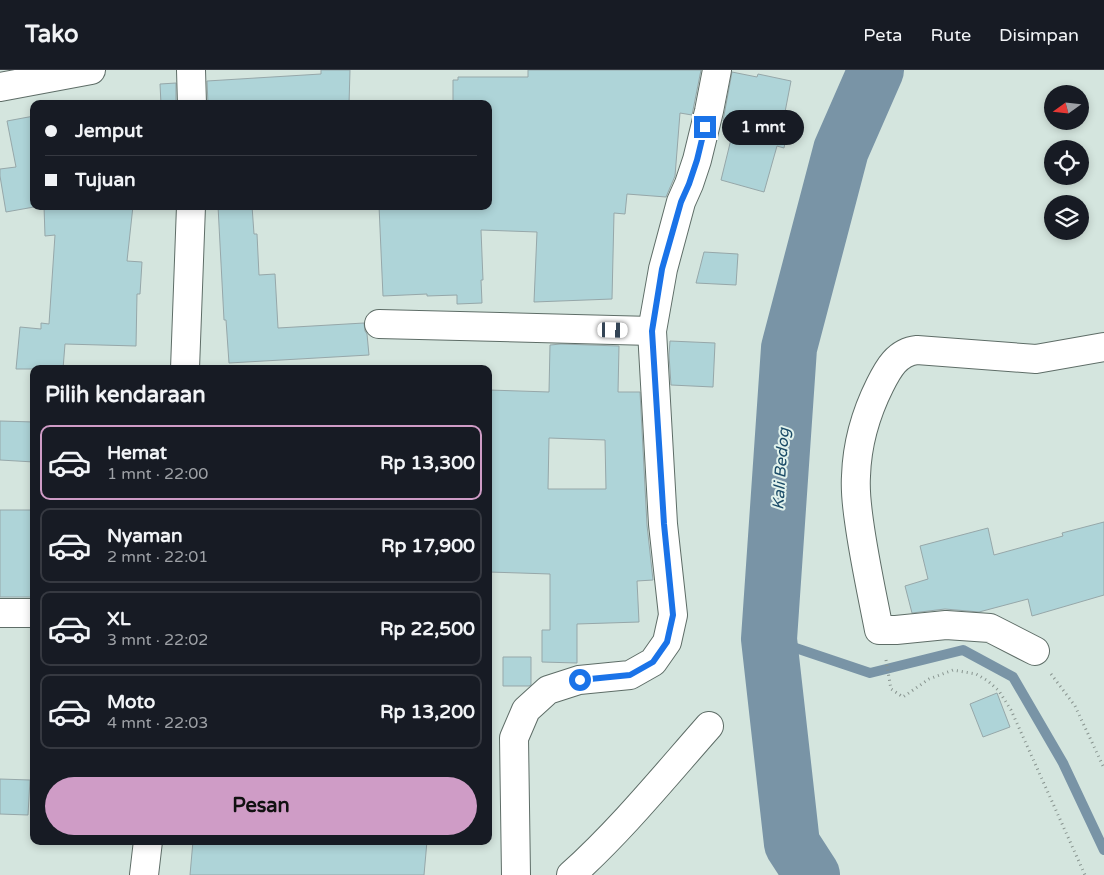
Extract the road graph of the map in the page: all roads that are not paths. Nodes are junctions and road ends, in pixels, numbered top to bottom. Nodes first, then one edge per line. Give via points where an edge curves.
1 (91, 70) edge
2 (191, 70) edge
3 (717, 70) edge
4 (0, 87) edge
5 (192, 100) edge
6 (191, 210) edge
7 (379, 324) dead end
8 (652, 331) junction
9 (1104, 347) edge
10 (185, 365) edge
11 (0, 613) edge
12 (30, 613) edge
13 (1035, 651) road end
14 (709, 726) dead end
15 (148, 845) edge
16 (144, 875) edge
17 (516, 875) edge
18 (571, 875) edge

1 - 4 street
2 - 5 street
3 - 8 street via 697,160 662,269
6 - 10 street
7 - 8 street
8 - 17 street via 673,615 667,642 653,662 630,675 580,680 548,690 526,710 514,738
9 - 13 street via 1036,360 916,350 906,352 883,378 870,405 860,441 856,476 858,507 879,630 946,625 990,628
11 - 12 street
14 - 18 street via 631,815
15 - 16 street

